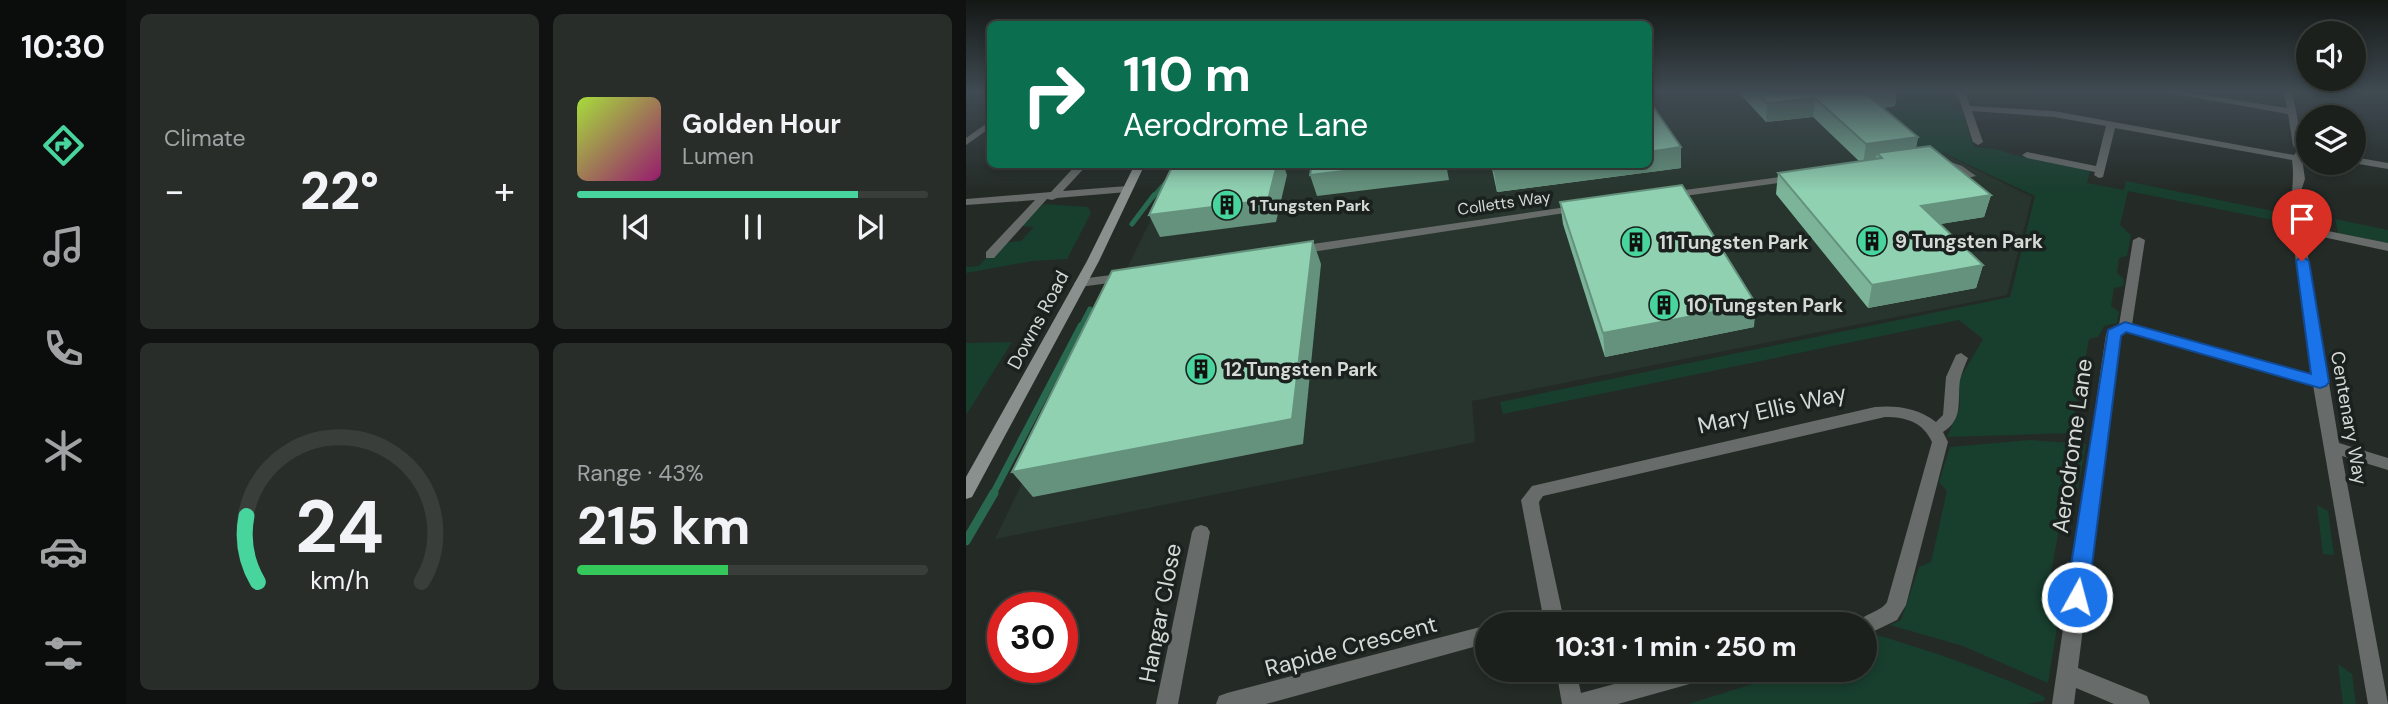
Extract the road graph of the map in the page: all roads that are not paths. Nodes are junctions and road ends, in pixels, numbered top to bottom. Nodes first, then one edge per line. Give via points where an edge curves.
1 (2111, 124) edge
2 (1972, 125) edge
3 (2116, 125) edge
4 (987, 126) edge
5 (966, 142) edge
6 (1978, 142) dead end
7 (2296, 153) edge
8 (2027, 155) dead end
9 (1921, 161) edge
10 (2366, 162) edge
11 (2388, 166) edge
12 (1079, 168) edge
13 (1138, 168) edge
14 (2300, 175) edge
15 (1971, 176) edge
16 (1806, 177) edge
17 (1127, 189) junction
18 (1047, 197) junction
19 (1653, 198) edge
20 (966, 202) edge
21 (1586, 207) edge
22 (2299, 228) junction
23 (2139, 240) dead end
24 (2388, 247) edge
25 (1281, 253) edge
26 (990, 255) dead end
27 (1143, 275) edge
28 (1080, 283) junction
29 (2125, 327) junction
30 (1961, 358) dead end
31 (2320, 382) junction
32 (1934, 430) junction
33 (2332, 447) junction
34 (2388, 464) edge
35 (966, 492) edge
36 (1201, 532) dead end
37 (1552, 612) edge
38 (1877, 620) edge
39 (1475, 637) edge
40 (2067, 674) junction
41 (1568, 682) edge
42 (1660, 682) edge
43 (1167, 704) edge
44 (1227, 704) edge
45 (1573, 704) edge
46 (1580, 704) edge
47 (2063, 704) edge
48 (2139, 704) edge
49 (2379, 704) edge

1 - 8 street via 2100,172
2 - 6 street
3 - 7 street
4 - 5 street
9 - 15 street via 1946,163
10 - 11 street
12 - 18 street
13 - 17 street, Downs Road
14 - 22 street, Centenary Way via 2295,194
16 - 19 street
17 - 18 street
17 - 28 street, Downs Road
18 - 20 street
18 - 26 street
21 - 25 street, Colletts Way
22 - 24 street
22 - 31 street, Centenary Way
23 - 29 street, Aerodrome Lane
27 - 28 street
28 - 35 street, Downs Road
29 - 31 street
29 - 40 street, Aerodrome Lane via 2113,334
30 - 32 street via 1953,377 1950,418
31 - 33 street, Centenary Way
32 - 37 street, Mary Ellis Way via 1913,415 1875,412 1538,491 1530,500 1531,510
32 - 38 street via 1940,442 1896,604 1890,614
33 - 34 street
33 - 49 street, Centenary Way
36 - 43 street, Hangar Close
39 - 44 street, Rapide Crescent
40 - 47 street, Aerodrome Lane
40 - 48 street
41 - 45 street
42 - 46 street

